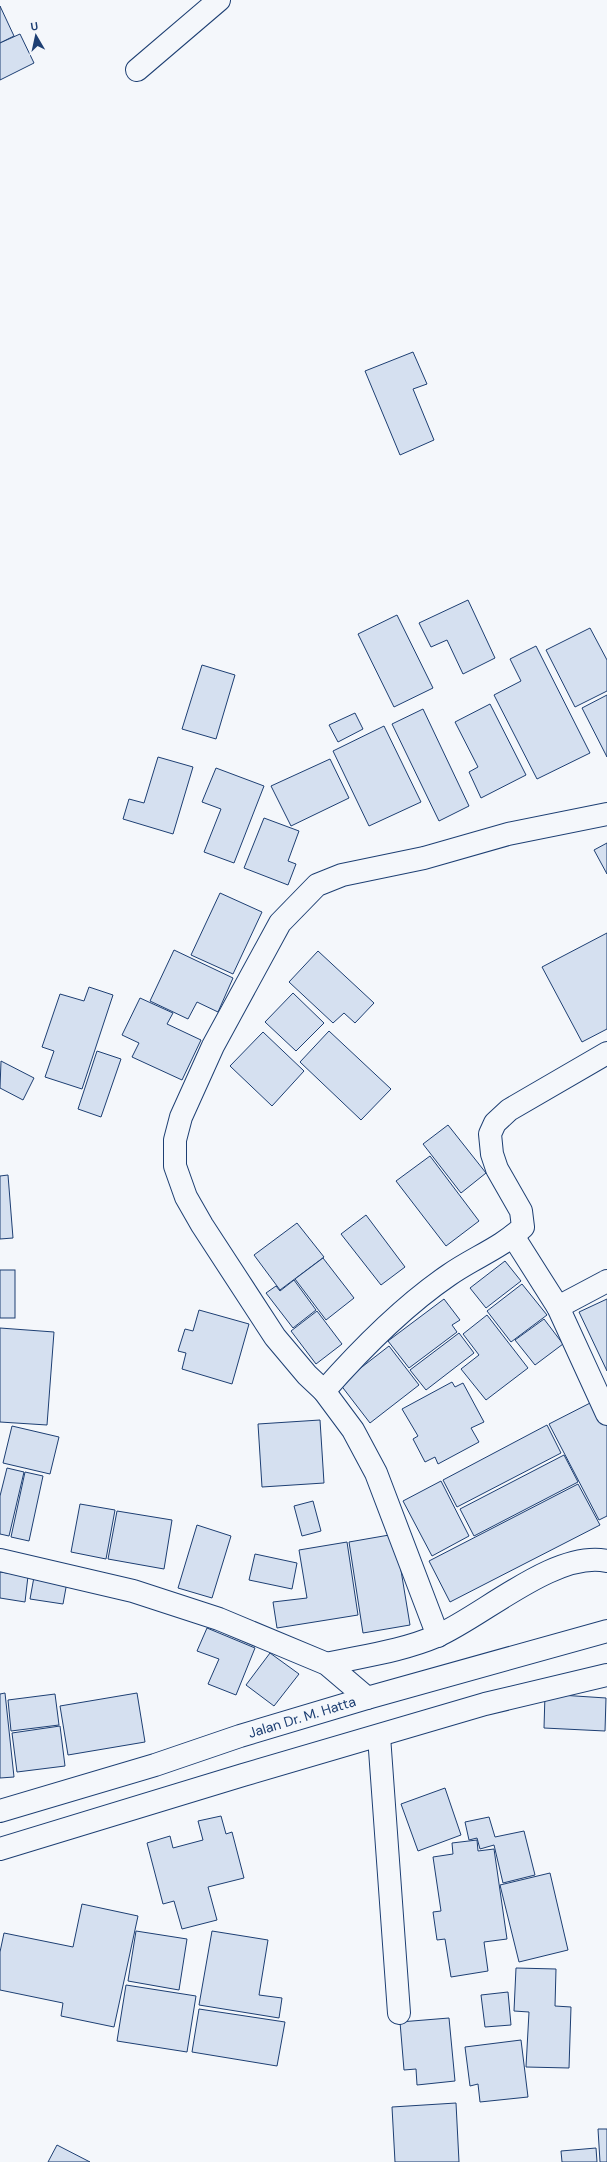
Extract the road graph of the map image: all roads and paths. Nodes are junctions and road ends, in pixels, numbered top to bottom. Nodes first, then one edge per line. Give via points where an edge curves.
1 (219, 0) edge
2 (137, 70) dead end
3 (607, 814) edge
4 (607, 1053) edge
5 (513, 1236) junction
6 (607, 1281) edge
7 (558, 1307) junction
8 (324, 1391) junction
9 (607, 1414) edge
10 (0, 1560) edge
11 (607, 1561) edge
12 (607, 1631) edge
13 (438, 1636) junction
14 (327, 1664) junction
15 (607, 1675) edge
16 (367, 1698) junction
17 (379, 1736) junction
18 (0, 1811) edge
19 (0, 1849) edge
20 (399, 2013) dead end

1 - 2 street
3 - 8 street via 508,834 424,858 342,875 317,886 280,923 213,1046 181,1117 175,1140 175,1166 186,1197 202,1225 275,1337
4 - 5 street via 509,1110 495,1123 490,1134 492,1154 497,1169 521,1211 523,1227
5 - 7 street
5 - 8 street via 449,1274 411,1304 354,1357
6 - 7 street
7 - 9 street
8 - 13 street via 353,1430 376,1473
10 - 14 street via 133,1591 219,1619
11 - 13 street via 566,1564 522,1586
12 - 16 street, Jalan Dr. M. Hatta
13 - 14 street via 411,1646
14 - 16 street
15 - 17 street via 486,1704
16 - 18 street, Jalan Dr. M. Hatta via 240,1736 155,1766
17 - 19 street
17 - 20 street

